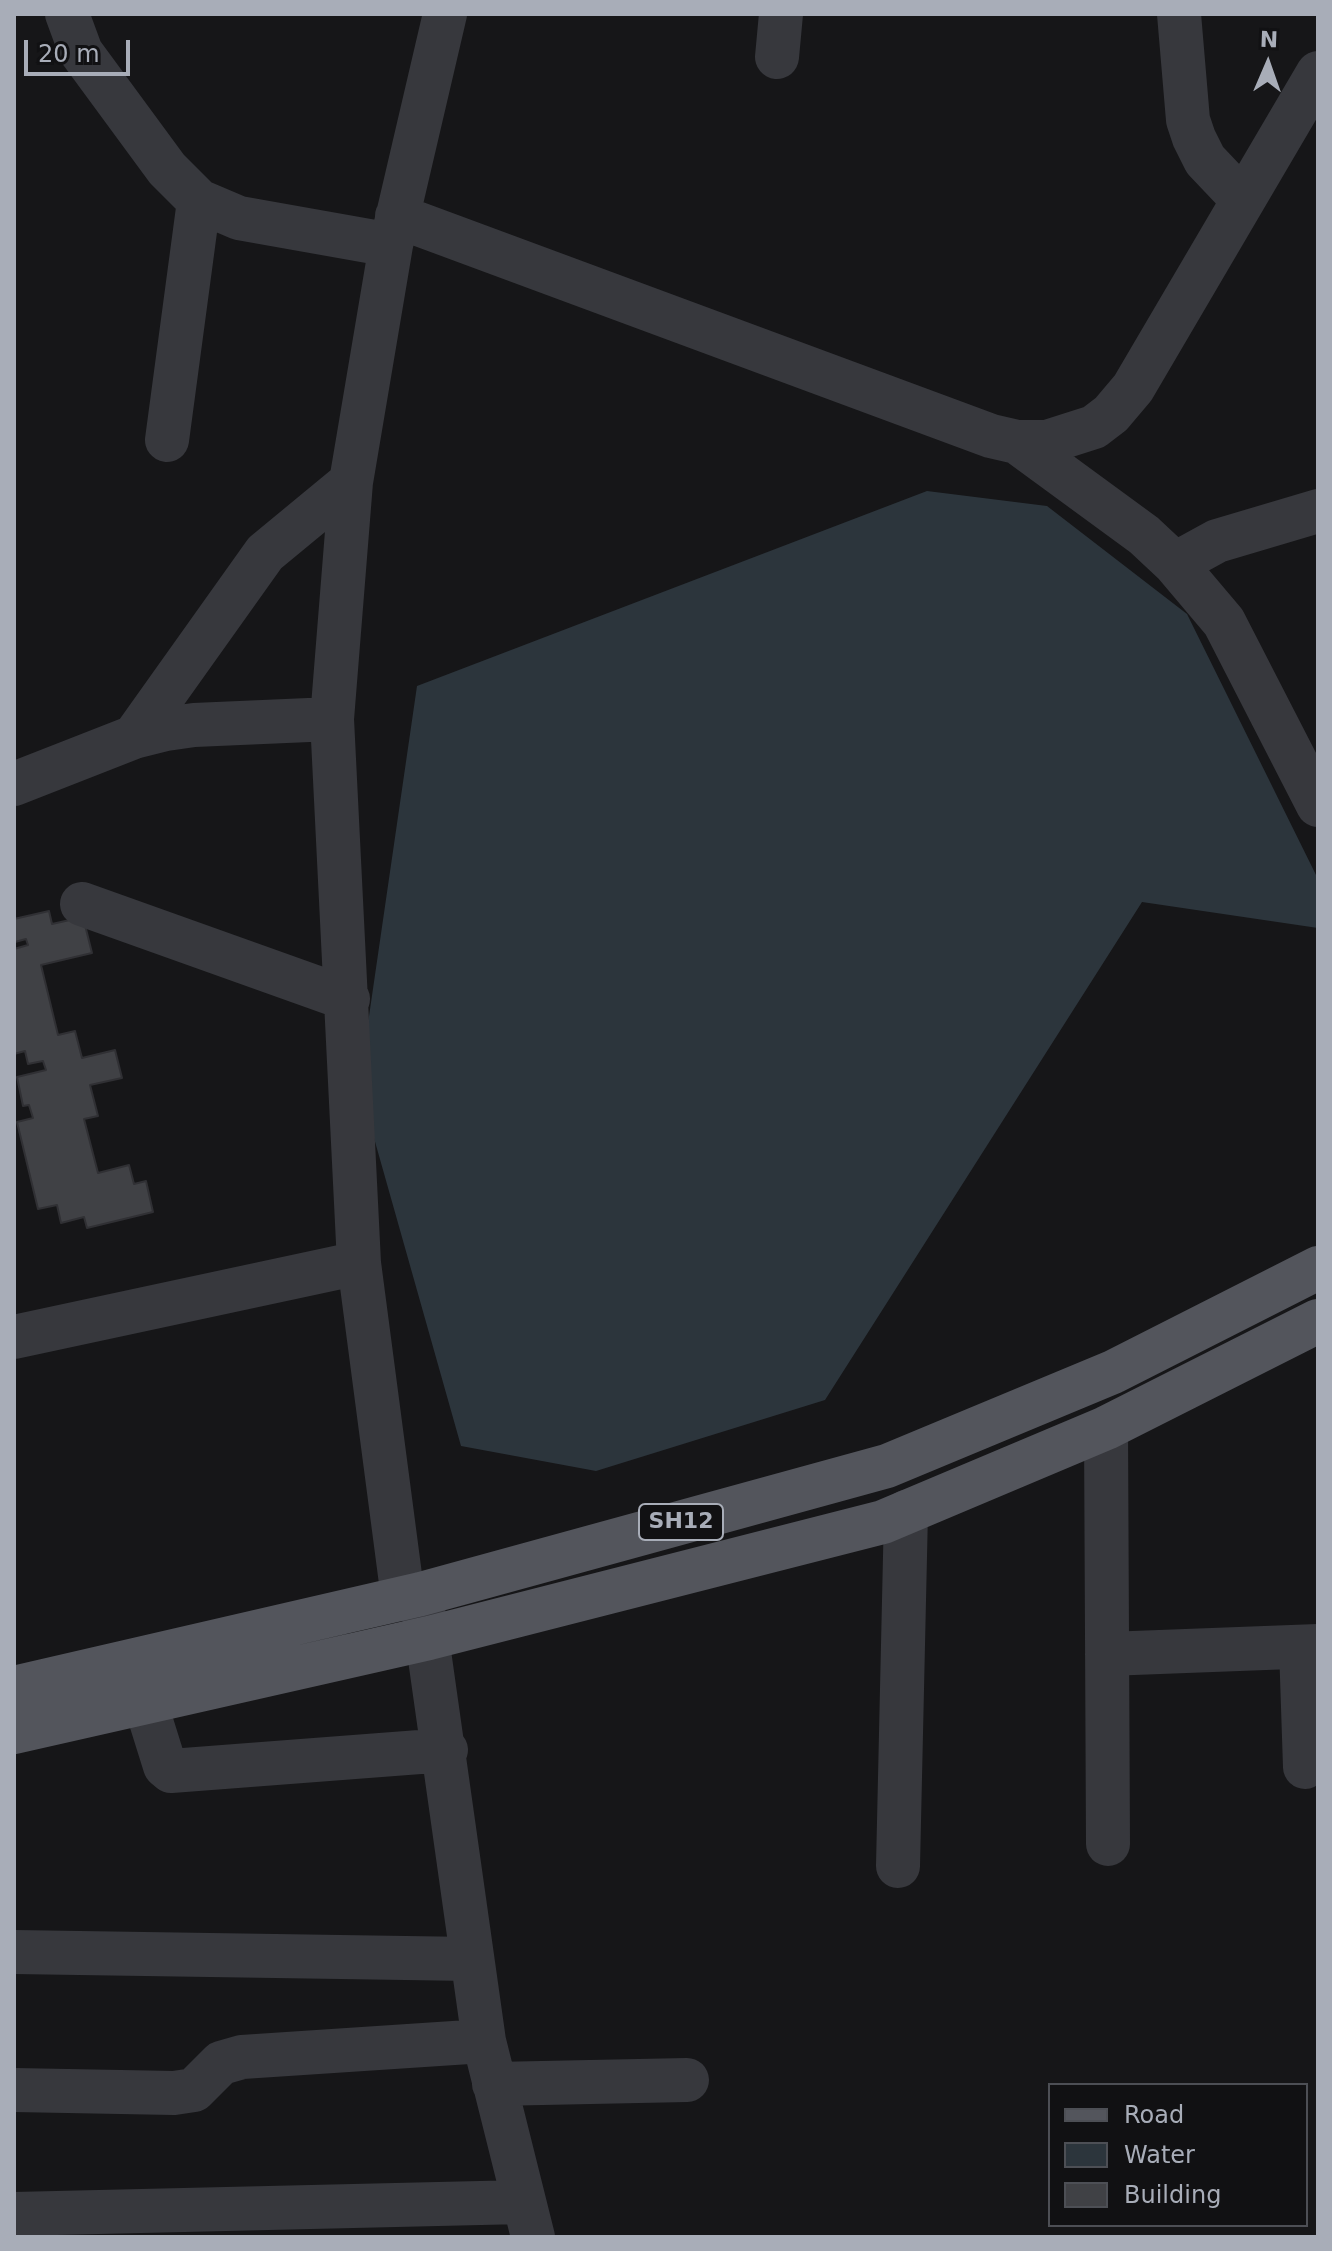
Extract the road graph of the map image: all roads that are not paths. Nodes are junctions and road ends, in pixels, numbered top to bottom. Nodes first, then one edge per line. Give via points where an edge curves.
1 (67, 14) edge
2 (445, 14) edge
3 (781, 14) edge
4 (1179, 14) edge
5 (777, 57) dead end
6 (1318, 73) edge
7 (1242, 199) junction
8 (199, 201) junction
9 (394, 231) junction
10 (167, 440) dead end
11 (1017, 442) junction
12 (351, 482) junction
13 (1318, 511) edge
14 (1175, 564) junction
15 (332, 719) junction
16 (134, 737) junction
17 (14, 784) edge
18 (1318, 805) edge
19 (82, 904) dead end
20 (348, 999) junction
21 (359, 1263) junction
22 (1318, 1268) edge
23 (1318, 1321) edge
24 (14, 1337) edge
25 (1106, 1428) junction
26 (906, 1512) junction
27 (412, 1596) junction
28 (429, 1638) junction
29 (1310, 1647) edge
30 (1107, 1654) junction
31 (14, 1688) edge
32 (145, 1702) junction
33 (14, 1732) edge
34 (446, 1750) junction
35 (1305, 1767) dead end
36 (1108, 1844) dead end
37 (898, 1866) dead end
38 (14, 1952) edge
39 (471, 1959) junction
40 (484, 2041) junction
41 (687, 2080) dead end
42 (494, 2084) junction
43 (14, 2090) edge
44 (14, 2214) edge
45 (528, 2220) edge

1 - 8 street via 81,52 167,169
2 - 9 street
3 - 5 street
4 - 7 street via 1194,138 1205,160
6 - 7 street
7 - 11 street via 1133,388 1111,414 1072,436
8 - 9 street via 239,218
8 - 10 street
9 - 11 street
9 - 12 street
11 - 14 street via 1117,513
12 - 15 street
12 - 16 street via 265,553
13 - 14 street via 1217,541
14 - 18 street via 1224,622
15 - 16 street via 194,725
15 - 20 street
16 - 17 street
19 - 20 street
20 - 21 street
21 - 24 street
21 - 27 street
22 - 27 main road, SH12 via 1113,1372 887,1466
23 - 25 main road, SH12
25 - 26 main road, SH12
25 - 30 street
26 - 28 main road, SH12
26 - 37 street
27 - 28 street
27 - 31 main road, SH12
28 - 32 main road, SH12
28 - 34 street
29 - 30 street
29 - 35 street
30 - 36 street
32 - 33 main road, SH12
32 - 34 street via 171,1771
34 - 39 street
38 - 39 street
39 - 40 street
40 - 42 street
40 - 43 street via 242,2057 221,2063 194,2090 174,2093
41 - 42 street
42 - 45 street
44 - 45 street

